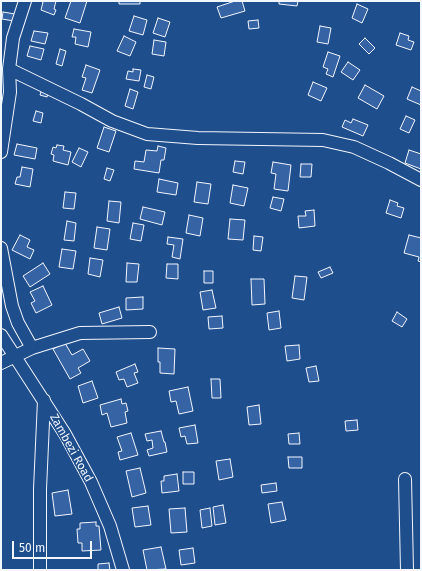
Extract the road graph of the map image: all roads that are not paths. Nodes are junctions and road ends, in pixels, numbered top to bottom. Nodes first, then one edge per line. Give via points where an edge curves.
1 (25, 1) edge
2 (9, 69) junction
3 (1, 152) edge
4 (421, 180) edge
5 (1, 248) edge
6 (150, 332) dead end
7 (1, 335) edge
8 (32, 348) junction
9 (14, 356) junction
10 (1, 363) edge
11 (44, 400) junction
12 (405, 479) dead end
13 (40, 570) edge
14 (123, 570) edge
15 (407, 570) edge

1 - 2 street via 13,38
2 - 3 street via 10,92
2 - 4 street via 112,121 147,134 198,138 323,140 354,147
5 - 8 street via 12,306
6 - 8 street via 80,333
7 - 9 street, Zambezi Road
8 - 9 street
9 - 10 street
9 - 11 street, Zambezi Road
11 - 13 street
11 - 14 street, Zambezi Road via 91,482 110,526
12 - 15 street

